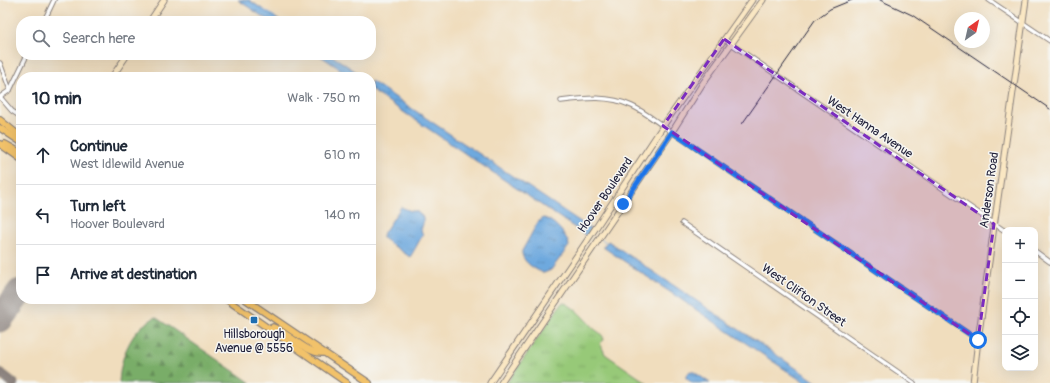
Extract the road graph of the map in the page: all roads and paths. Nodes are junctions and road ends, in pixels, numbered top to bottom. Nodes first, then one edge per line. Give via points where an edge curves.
1 (54, 0) edge
2 (164, 0) edge
3 (752, 0) edge
4 (763, 0) edge
5 (989, 0) edge
6 (1026, 0) edge
7 (46, 16) edge
8 (153, 16) edge
9 (1023, 23) junction
10 (724, 39) junction
11 (1050, 41) edge
12 (731, 44) junction
13 (24, 60) edge
14 (124, 60) edge
15 (0, 62) edge
16 (18, 72) edge
17 (115, 72) edge
18 (16, 77) edge
19 (10, 90) junction
20 (0, 97) edge
21 (561, 101) dead end
22 (16, 114) edge
23 (0, 120) edge
24 (663, 126) junction
25 (0, 128) edge
26 (672, 132) junction
27 (16, 133) edge
28 (16, 139) edge
29 (0, 141) edge
30 (0, 144) edge
31 (16, 150) edge
32 (16, 155) edge
33 (682, 223) dead end
34 (994, 224) junction
35 (1002, 229) edge
36 (1038, 253) edge
37 (1050, 262) edge
38 (234, 304) edge
39 (252, 304) edge
40 (265, 325) junction
41 (978, 340) junction
42 (323, 353) junction
43 (347, 383) edge
44 (368, 383) edge
45 (490, 383) edge
46 (501, 383) edge
47 (914, 383) edge
48 (973, 383) edge

1 - 7 street
2 - 8 main road
3 - 10 main road, Hoover Boulevard
4 - 12 main road, Hoover Boulevard
5 - 9 street
6 - 9 main road, Anderson Road
9 - 11 street
9 - 34 main road, Anderson Road
10 - 12 street, West Hanna Avenue
10 - 24 main road, Hoover Boulevard
12 - 26 main road, Hoover Boulevard
12 - 34 street, West Hanna Avenue
13 - 16 street
14 - 17 main road
15 - 19 street
18 - 19 street
19 - 20 street
20 - 22 street
21 - 24 street via 593,97 616,100 632,106
23 - 27 main road
24 - 26 street
24 - 45 main road, Hoover Boulevard
25 - 28 main road
26 - 41 street
26 - 46 main road, Hoover Boulevard
29 - 31 main road
30 - 32 main road
33 - 47 street, West Clifton Street
34 - 35 street, West Hanna Avenue
34 - 41 main road, Anderson Road
36 - 37 street
38 - 40 main road
39 - 42 main road
40 - 42 main road via 280,330 315,353
40 - 43 main road
41 - 48 main road, Anderson Road
42 - 44 main road

